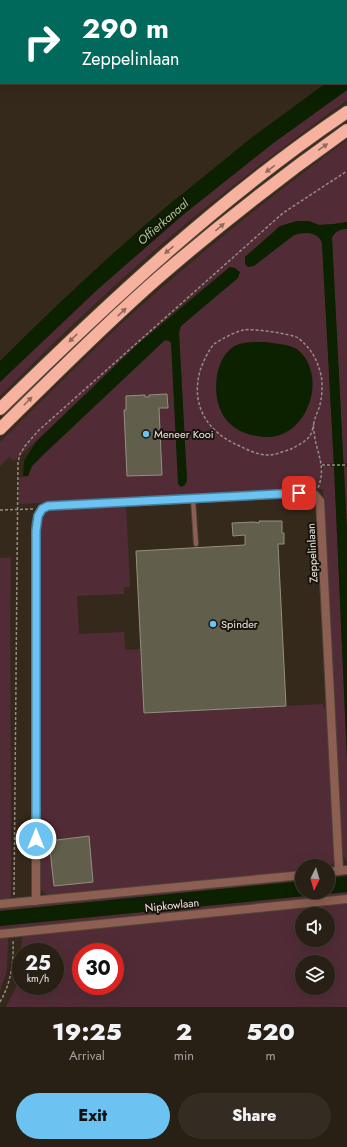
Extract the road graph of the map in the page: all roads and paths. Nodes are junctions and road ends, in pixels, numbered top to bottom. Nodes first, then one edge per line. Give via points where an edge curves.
1 (347, 112) edge
2 (347, 130) edge
3 (347, 171) edge
4 (0, 409) edge
5 (314, 423) junction
6 (0, 429) edge
7 (322, 465) junction
8 (347, 465) edge
9 (314, 495) junction
10 (193, 499) junction
11 (42, 509) junction
12 (0, 510) edge
13 (18, 510) junction
14 (196, 544) dead end
15 (343, 870) edge
16 (295, 875) edge
17 (347, 899) edge
18 (36, 901) junction
19 (15, 903) junction
20 (0, 904) edge
21 (13, 933) junction
22 (0, 934) edge
23 (0, 1002) edge

1 -> 4 highway via 231,198 159,259
6 -> 2 highway via 158,278 241,210
3 - 13 path via 284,213 38,431 20,454
5 - 5 path via 321,399 321,377 314,354 296,336 245,330 213,345 202,365 198,380 198,398 204,416 214,431 229,442 267,455 282,452 310,437
5 - 7 path via 313,431
7 - 8 path
7 - 9 path via 322,478
9 - 10 street via 299,493
9 - 15 street, Zeppelinlaan via 320,502
10 - 11 street via 48,506
10 - 14 lane
11 - 13 path
11 - 18 street via 38,516 36,531
12 - 13 path
13 - 19 path
16 - 18 street, Nipkowlaan
17 - 21 street, Nipkowlaan
18 - 19 street, Nipkowlaan
19 - 20 street, Nipkowlaan
21 - 22 street, Nipkowlaan
21 - 23 path via 11,974

